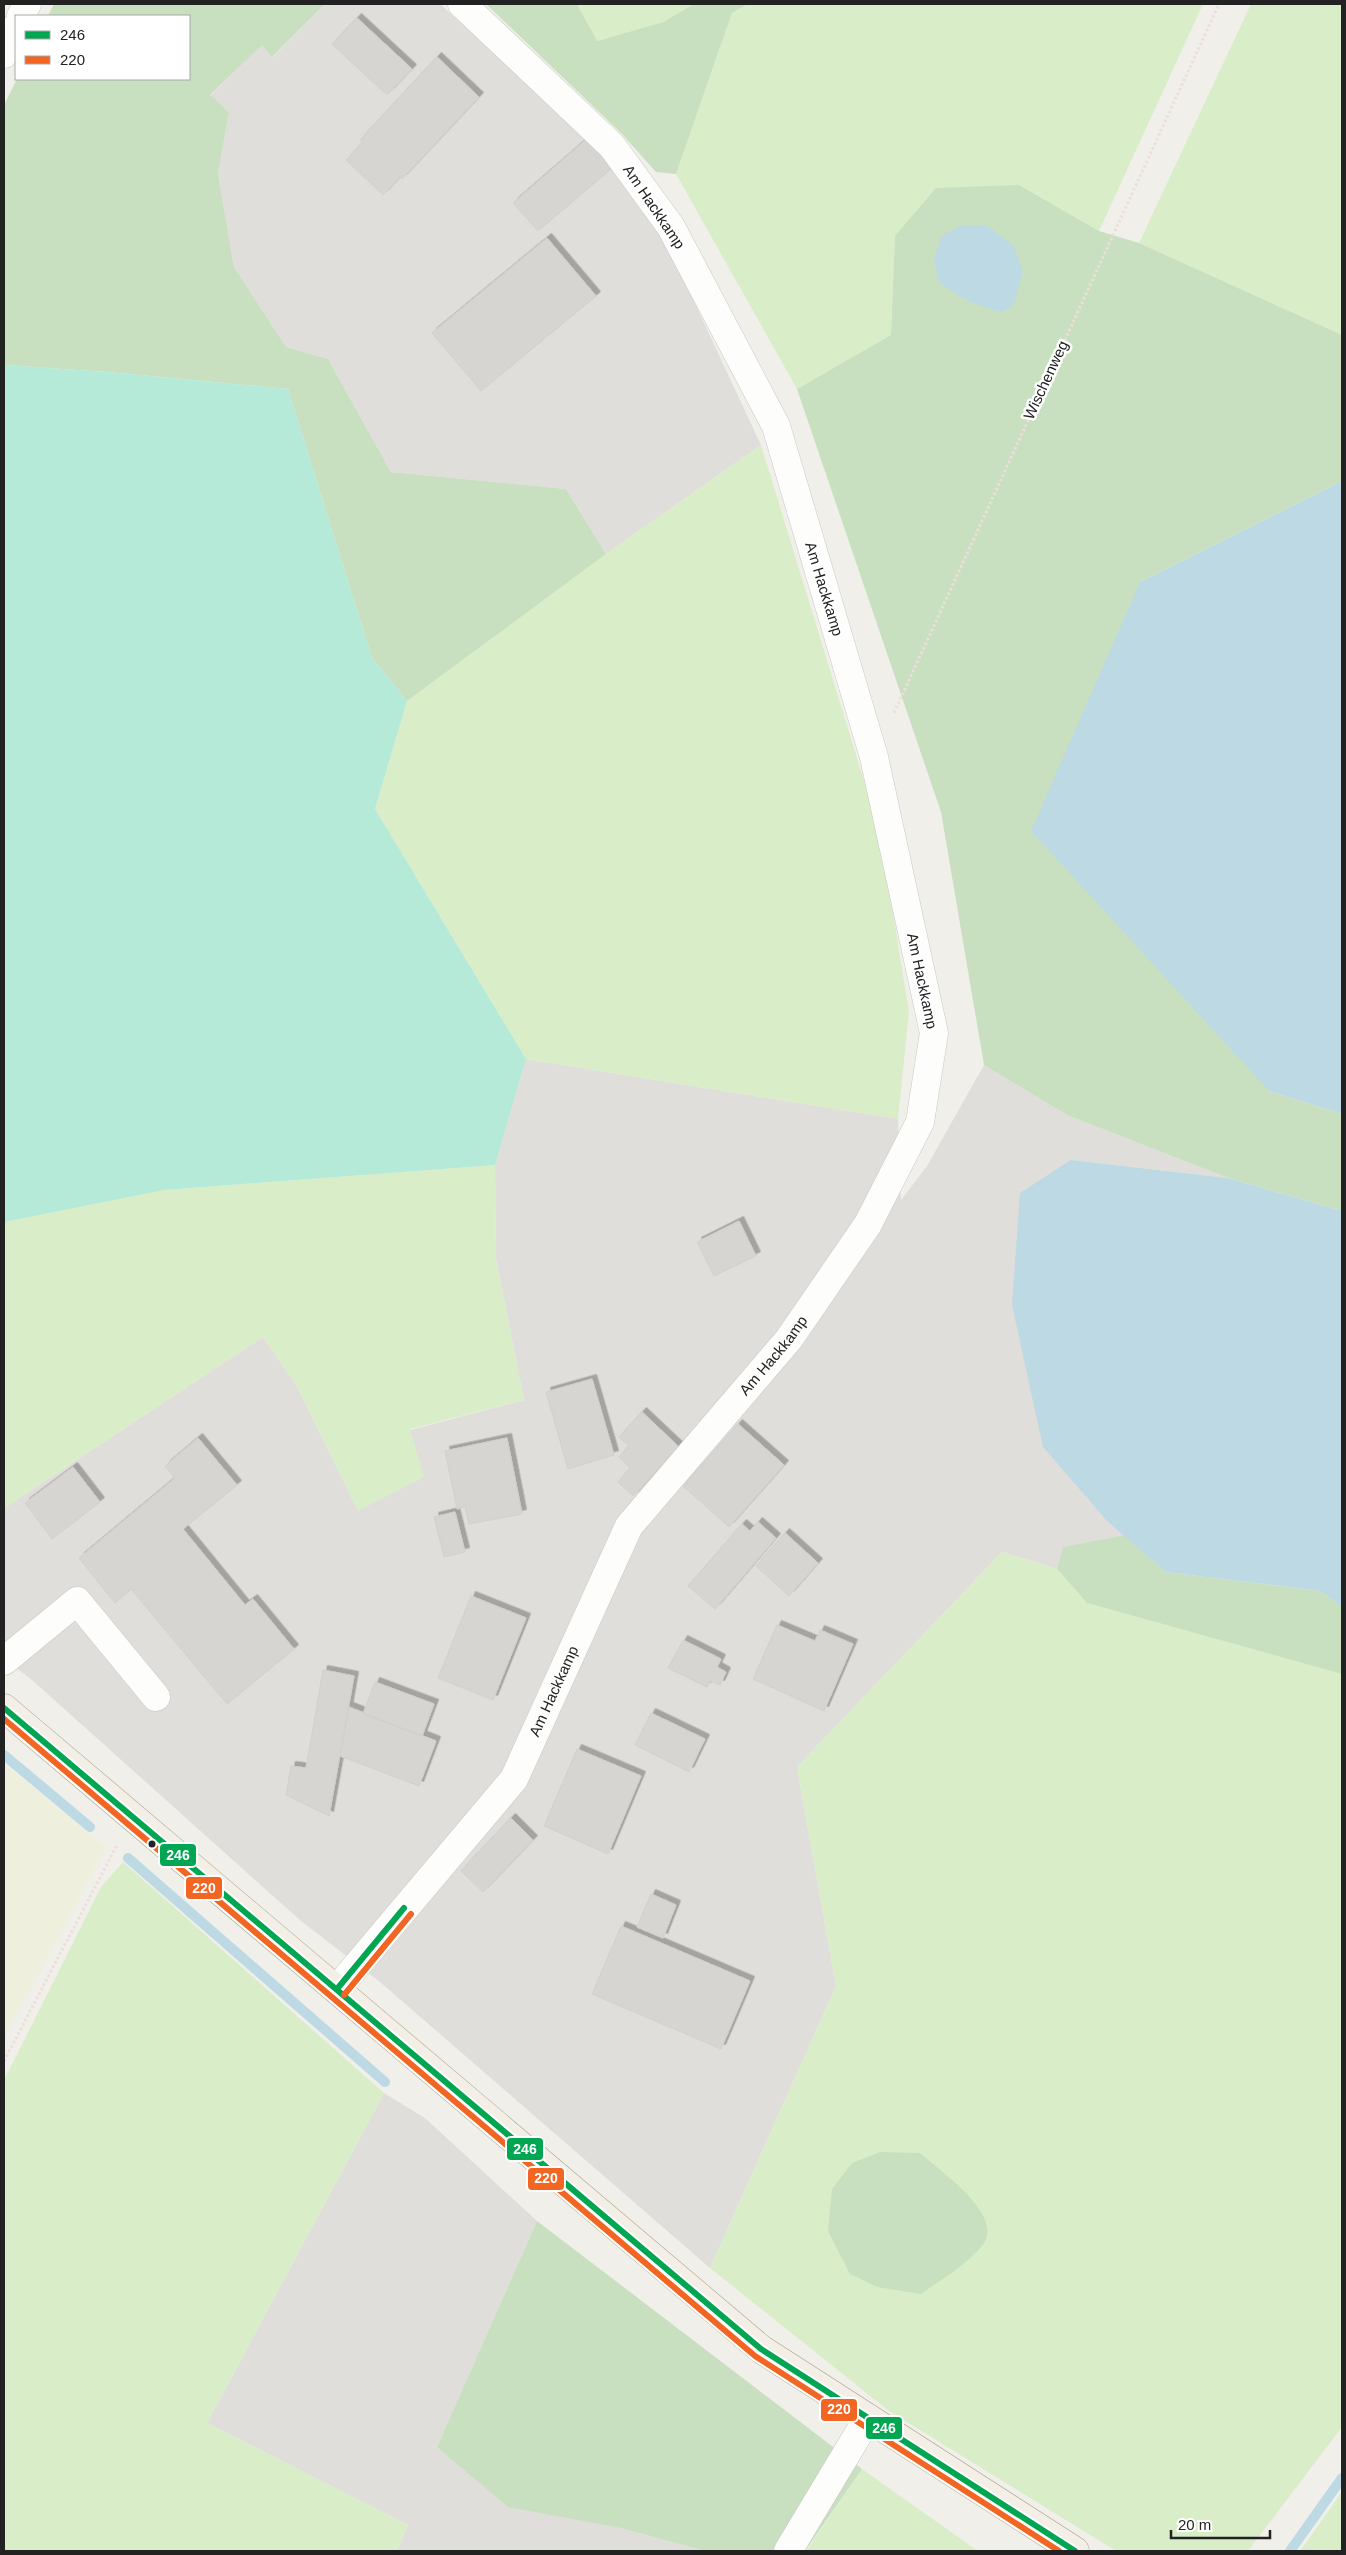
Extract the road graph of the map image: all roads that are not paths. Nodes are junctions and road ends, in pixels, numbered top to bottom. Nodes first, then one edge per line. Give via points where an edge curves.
1 (462, 4) edge
2 (15, 29) edge
3 (4, 54) edge
4 (4, 1661) edge
5 (156, 1697) dead end
6 (4, 1708) edge
7 (338, 1989) junction
8 (868, 2418) junction
9 (788, 2551) edge
10 (1075, 2551) edge

1 - 7 street, Am Hackkamp via 612,146 671,227 776,426 874,756 934,1033 920,1122 868,1224 789,1339 629,1526 514,1779
2 - 3 street
4 - 5 street via 77,1601
6 - 7 main road
7 - 8 main road via 761,2349
8 - 9 street
8 - 10 main road

